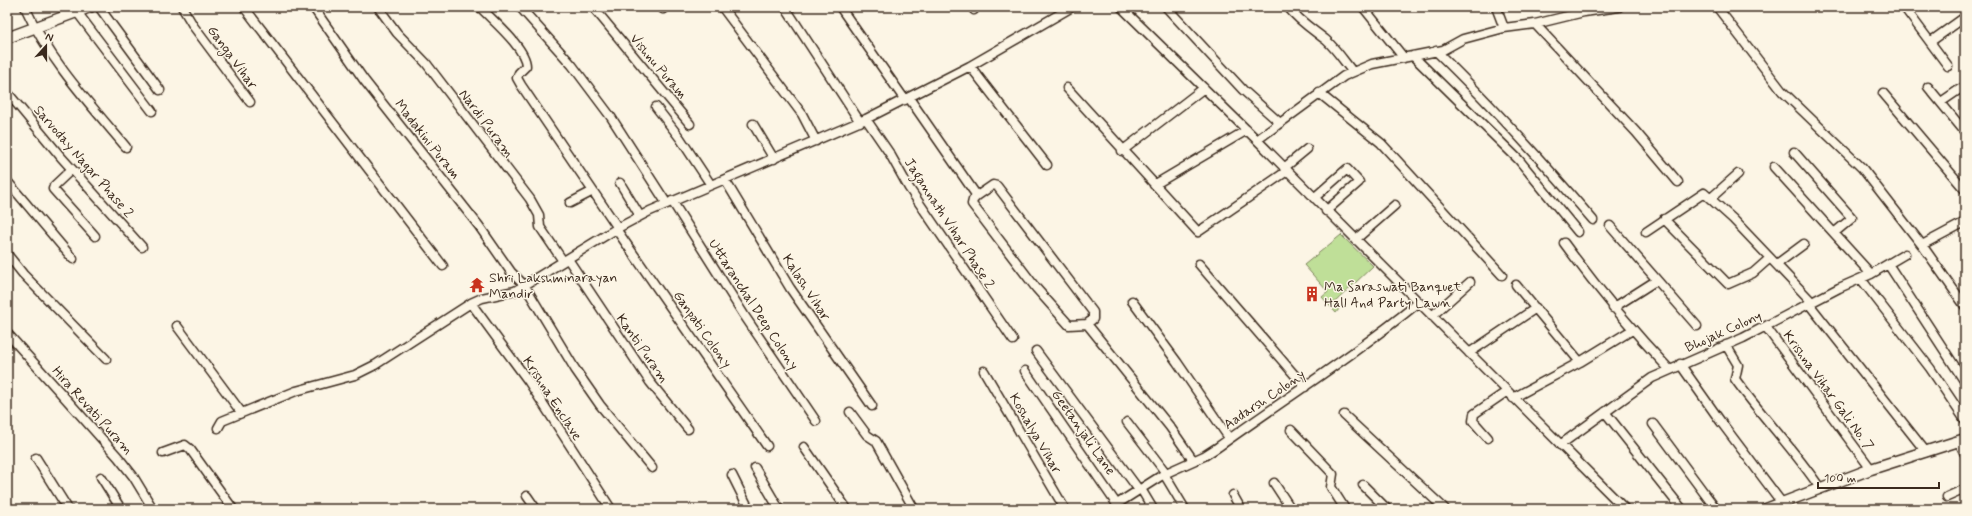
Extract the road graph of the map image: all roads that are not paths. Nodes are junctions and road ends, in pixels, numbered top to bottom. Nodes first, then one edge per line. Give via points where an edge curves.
1 (25, 7) edge
2 (90, 7) edge
3 (99, 7) edge
4 (182, 7) edge
5 (244, 7) edge
6 (313, 7) edge
7 (378, 7) edge
8 (480, 7) edge
9 (520, 7) edge
10 (593, 7) edge
11 (722, 7) edge
12 (785, 7) edge
13 (840, 7) edge
14 (1072, 7) edge
15 (1121, 7) edge
16 (1166, 7) edge
17 (1288, 7) edge
18 (1363, 7) edge
19 (1496, 7) edge
20 (1619, 7) edge
21 (1717, 7) edge
22 (1904, 7) edge
23 (76, 10) edge
24 (1965, 17) edge
25 (1536, 24) junction
26 (34, 28) junction
27 (1504, 28) junction
28 (7, 38) edge
29 (1930, 42) junction
30 (1436, 51) junction
31 (1413, 56) junction
32 (1404, 58) junction
33 (970, 66) junction
34 (1948, 66) dead end
35 (1352, 72) junction
36 (1928, 87) dead end
37 (1067, 88) dead end
38 (1204, 88) junction
39 (1965, 89) edge
40 (160, 90) dead end
41 (7, 92) edge
42 (1319, 93) junction
43 (1883, 93) dead end
44 (907, 99) junction
45 (250, 102) dead end
46 (1941, 102) junction
47 (656, 107) dead end
48 (152, 111) dead end
49 (863, 121) junction
50 (1280, 123) junction
51 (690, 124) dead end
52 (752, 124) dead end
53 (1247, 130) junction
54 (1965, 132) edge
55 (1257, 140) junction
56 (816, 141) junction
57 (126, 147) dead end
58 (1122, 150) junction
59 (1307, 150) dead end
60 (1794, 152) dead end
61 (774, 159) junction
62 (1048, 164) dead end
63 (1774, 167) dead end
64 (72, 169) junction
65 (1286, 170) junction
66 (1738, 174) dead end
67 (725, 180) junction
68 (7, 181) edge
69 (620, 182) dead end
70 (1678, 182) dead end
71 (1154, 185) junction
72 (711, 186) junction
73 (1965, 190) edge
74 (593, 191) junction
75 (977, 196) junction
76 (1314, 198) junction
77 (1711, 198) junction
78 (570, 203) dead end
79 (670, 203) junction
80 (1395, 205) dead end
81 (1326, 211) junction
82 (640, 216) junction
83 (1664, 219) junction
84 (1593, 220) dead end
85 (1965, 223) edge
86 (1610, 226) dead end
87 (617, 228) junction
88 (1578, 232) dead end
89 (1646, 232) dead end
90 (1834, 233) junction
91 (95, 236) dead end
92 (1355, 240) junction
93 (1564, 243) dead end
94 (1804, 244) dead end
95 (1922, 245) junction
96 (142, 247) dead end
97 (7, 254) edge
98 (1905, 254) dead end
99 (1770, 258) junction
100 (73, 259) dead end
101 (565, 260) junction
102 (1199, 264) dead end
103 (1777, 264) junction
104 (1888, 264) junction
105 (443, 266) dead end
106 (1871, 274) junction
107 (1502, 276) dead end
108 (1861, 279) junction
109 (1657, 280) junction
110 (1470, 282) dead end
111 (1516, 285) dead end
112 (525, 286) junction
113 (1132, 301) dead end
114 (471, 303) junction
115 (1418, 303) junction
116 (1811, 303) junction
117 (1965, 306) edge
118 (1536, 308) junction
119 (1613, 308) junction
120 (1432, 316) junction
121 (1086, 324) junction
122 (177, 326) dead end
123 (1697, 326) dead end
124 (1766, 327) junction
125 (1632, 330) junction
126 (7, 333) edge
127 (1013, 340) dead end
128 (1726, 345) junction
129 (1036, 351) dead end
130 (1469, 353) junction
131 (106, 359) dead end
132 (1580, 362) junction
133 (1680, 364) junction
134 (1669, 369) junction
135 (984, 371) dead end
136 (1025, 372) dead end
137 (1965, 382) edge
138 (1305, 387) junction
139 (1506, 392) junction
140 (1513, 398) junction
141 (872, 406) dead end
142 (241, 412) junction
143 (850, 412) dead end
144 (1605, 412) junction
145 (1344, 415) dead end
146 (1965, 420) edge
147 (816, 421) dead end
148 (1127, 422) dead end
149 (1653, 424) dead end
150 (218, 428) dead end
151 (688, 429) dead end
152 (1291, 430) dead end
153 (1229, 438) junction
154 (1488, 438) dead end
155 (1962, 440) edge
156 (1560, 445) junction
157 (767, 446) dead end
158 (804, 447) dead end
159 (1926, 452) junction
160 (163, 453) dead end
161 (1965, 454) edge
162 (36, 458) dead end
163 (1194, 460) junction
164 (652, 468) dead end
165 (755, 468) dead end
166 (1871, 469) junction
167 (1165, 473) junction
168 (732, 475) dead end
169 (101, 477) dead end
170 (1274, 483) dead end
171 (1363, 484) dead end
172 (1820, 488) junction
173 (1965, 489) edge
174 (1140, 490) junction
175 (1233, 494) dead end
176 (526, 496) dead end
177 (1947, 497) dead end
178 (1782, 503) junction
179 (1119, 506) edge
180 (68, 509) edge
181 (121, 509) edge
182 (153, 509) edge
183 (233, 509) edge
184 (536, 509) edge
185 (611, 509) edge
186 (749, 509) edge
187 (779, 509) edge
188 (847, 509) edge
189 (914, 509) edge
190 (1065, 509) edge
191 (1153, 509) edge
192 (1185, 509) edge
193 (1241, 509) edge
194 (1291, 509) edge
195 (1345, 509) edge
196 (1387, 509) edge
197 (1445, 509) edge
198 (1625, 509) edge
199 (1682, 509) edge
200 (1716, 509) edge
201 (1766, 509) edge

1 - 26 street
2 - 23 street
3 - 40 street
4 - 45 street, Ganga Vihar
5 - 105 street
6 - 112 street, Madakini Puram via 364,80 455,195 511,272
7 - 101 street, Nardi Puram via 397,33 426,63 530,200 539,215 540,227
8 - 74 street, Ganpati Colony via 514,43 524,58 526,66 519,73 519,82
9 - 79 street, Uttaranchal Deep Colony via 572,65
10 - 51 street, Vishnu Puram
11 - 56 street via 802,114
12 - 49 street, Jagannath Vihar Phase 2
13 - 44 street
14 - 33 street
15 - 38 street
16 - 50 street via 1243,90
17 - 35 street via 1298,19 1325,40
18 - 32 street
19 - 27 street
20 - 25 street via 1584,12
21 - 95 street via 1782,91 1862,168
22 - 29 street
23 - 26 street
23 - 48 street
24 - 29 street
25 - 27 street
25 - 70 street via 1625,120
26 - 28 street
26 - 57 street via 48,50
27 - 30 street via 1463,39
29 - 34 street
30 - 31 street
30 - 84 street via 1524,141
31 - 32 street
31 - 88 street via 1519,160
32 - 35 street via 1372,64
33 - 44 street
33 - 62 street
35 - 42 street
36 - 46 street
37 - 58 street
38 - 53 street
38 - 58 street
39 - 46 street via 1960,89
41 - 64 street, Sarvoday Nagar Phase 2
42 - 50 street
42 - 107 street via 1381,143
43 - 73 street
44 - 49 street
44 - 75 street
46 - 54 street
47 - 72 street
49 - 56 street
49 - 127 street, Jagannath Vihar Phase 2 via 890,154 926,214
50 - 55 street
52 - 61 street
53 - 55 street
53 - 71 street
55 - 65 street
56 - 61 street
58 - 71 street
59 - 65 street
60 - 90 street via 1852,218
61 - 67 street
63 - 90 street
64 - 91 street via 53,189
64 - 96 street, Sarvoday Nagar Phase 2
65 - 71 street via 1198,232
65 - 76 street
66 - 77 street
67 - 72 street
67 - 141 street, Kalash Vihar via 790,288
68 - 100 street
69 - 82 street
72 - 79 street
74 - 78 street
74 - 87 street, Ganpati Colony
75 - 121 street via 972,204 1061,316 1069,325
75 - 121 street via 997,186 1093,312 1093,319
76 - 81 street
76 - 81 street via 1347,170 1359,182
77 - 83 street via 1704,193 1700,194
77 - 99 street
79 - 82 street
79 - 147 street, Uttaranchal Deep Colony
80 - 92 street
81 - 92 street
82 - 87 street
83 - 89 street
83 - 99 street via 1728,284 1753,273
85 - 95 street
86 - 109 street
87 - 101 street
87 - 157 street, Ganpati Colony
90 - 106 street
92 - 115 street
93 - 119 street
94 - 103 street
95 - 117 street
97 - 131 street via 23,274
98 - 104 street, Bhojak Colony
99 - 103 street
101 - 112 street
101 - 151 street, Kanti Puram via 650,382
102 - 138 street
103 - 116 street
104 - 106 street, Bhojak Colony
104 - 137 street
106 - 108 street, Bhojak Colony
108 - 116 street, Bhojak Colony
108 - 146 street via 1930,368
109 - 119 street
109 - 123 street
110 - 120 street
111 - 118 street
112 - 114 street
112 - 164 street, Madakini Puram via 600,405
113 - 153 street
114 - 142 street via 355,375 296,391
114 - 185 street, Krishna Enclave via 529,382
115 - 120 street
115 - 138 street, Aadarsh Colony via 1379,335
116 - 124 street, Bhojak Colony
116 - 159 street
118 - 130 street
118 - 132 street
119 - 125 street
120 - 130 street
121 - 163 street
122 - 142 street
124 - 128 street, Bhojak Colony
124 - 166 street, Krishna Vihar Gali No. 7
125 - 132 street
125 - 134 street
126 - 182 street, Hira Revati Puram via 118,457
128 - 133 street, Bhojak Colony
128 - 172 street via 1738,365 1735,379 1755,407 1806,466
129 - 174 street
130 - 139 street
132 - 140 street
133 - 134 street, Bhojak Colony
133 - 178 street
134 - 144 street, Bhojak Colony via 1652,378
135 - 190 street, Koshalya Vihar
136 - 179 street, Geetanjali Lane
138 - 153 street, Aadarsh Colony
139 - 140 street
139 - 154 street via 1472,418
140 - 156 street
142 - 150 street via 222,421
143 - 189 street via 867,435 876,441
144 - 156 street, Bhojak Colony
144 - 199 street
145 - 197 street
148 - 167 street
149 - 200 street
152 - 195 street via 1333,474 1331,487
153 - 163 street, Aadarsh Colony
155 - 159 street
155 - 161 street
156 - 198 street
158 - 188 street
159 - 166 street
160 - 183 street via 185,445 190,449
162 - 180 street
163 - 167 street, Aadarsh Colony
165 - 187 street
166 - 172 street
167 - 174 street, Aadarsh Colony
167 - 192 street
168 - 186 street
169 - 181 street
170 - 194 street
171 - 196 street
172 - 178 street
173 - 177 street
174 - 179 street, Aadarsh Colony
174 - 191 street
175 - 193 street
176 - 184 street
178 - 201 street

